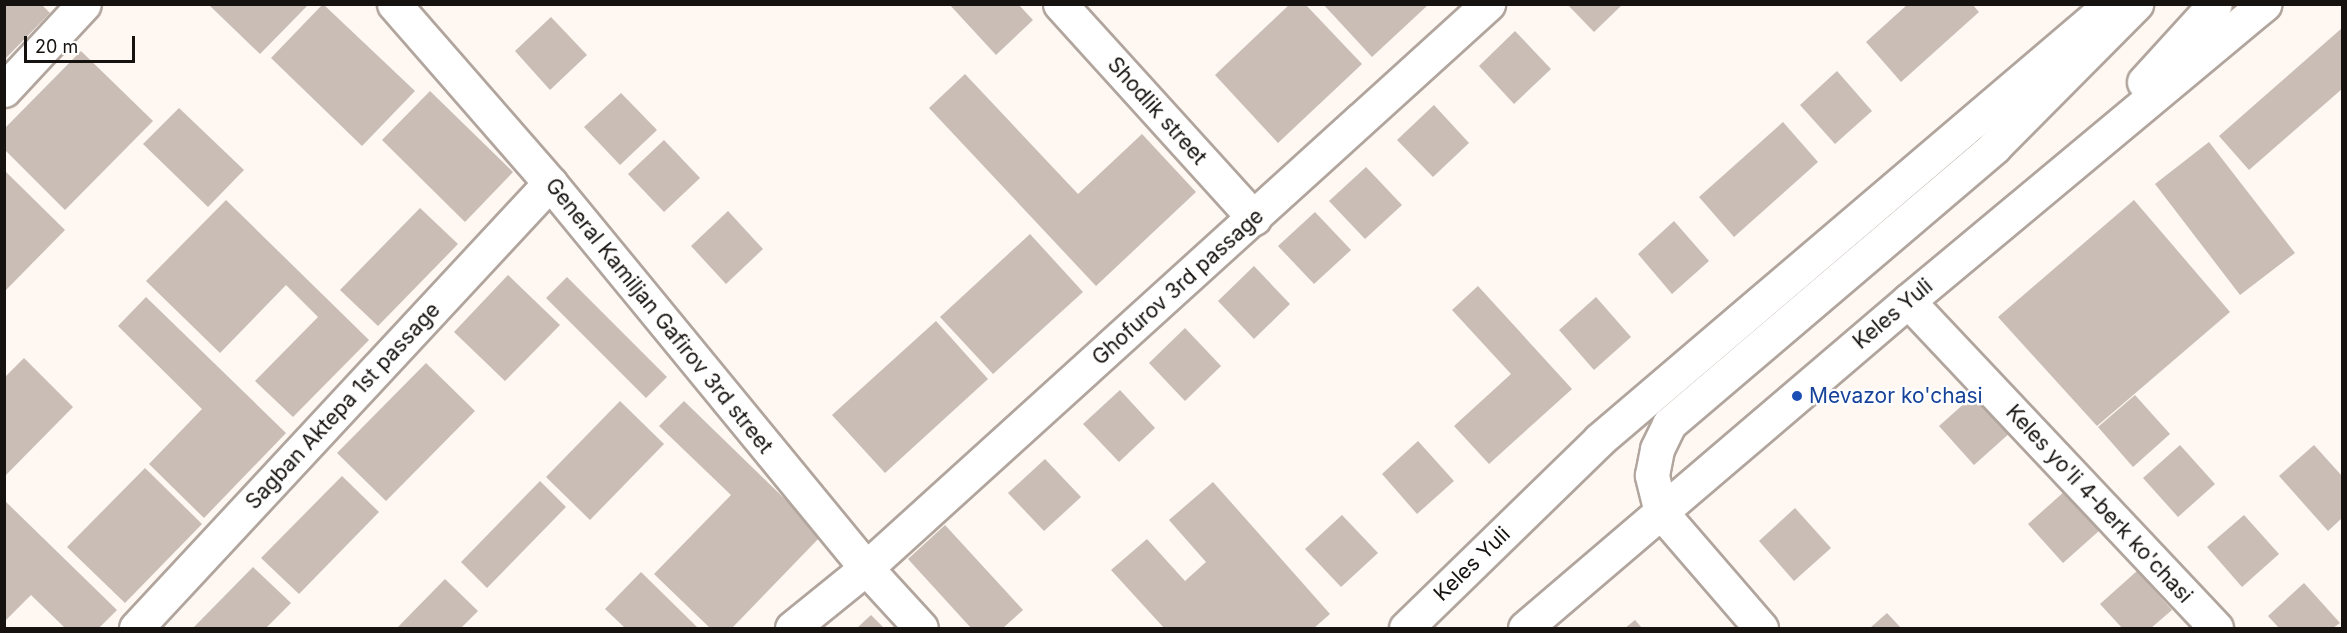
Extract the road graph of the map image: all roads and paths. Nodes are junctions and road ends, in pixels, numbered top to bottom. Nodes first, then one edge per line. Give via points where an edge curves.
1 (84, 4) edge
2 (394, 4) edge
3 (1060, 4) edge
4 (1488, 4) edge
5 (2111, 4) edge
6 (2136, 4) edge
7 (2215, 4) edge
8 (2264, 4) edge
9 (4, 90) edge
10 (2059, 174) junction
11 (550, 183) junction
12 (1254, 218) junction
13 (1908, 301) junction
14 (1661, 512) junction
15 (866, 568) junction
16 (136, 628) edge
17 (792, 628) edge
18 (921, 628) edge
19 (1406, 628) edge
20 (1525, 628) edge
21 (1761, 628) edge
22 (2216, 628) edge

1 - 9 street
2 - 11 street, General Kamiljan Gafirov 3rd street
3 - 12 street, Shodlik street
4 - 12 street, Ghofurov 3rd passage
5 - 19 street, Keles Yuli via 1599,440
6 - 14 street via 1994,147 1669,424 1657,449 1652,475
7 - 10 street
8 - 10 street, Keles Yuli
10 - 13 street, Keles Yuli
11 - 15 street, General Kamiljan Gafirov 3rd street
11 - 16 street, Sagban Aktepa 1st passage
12 - 15 street, Ghofurov 3rd passage
13 - 14 street, Keles Yuli
13 - 22 street, Keles yo'li 4-berk ko'chasi
14 - 20 street, Keles Yuli
14 - 21 street
15 - 17 street, Ghofurov 3rd passage
15 - 18 street, General Kamiljan Gafirov 3rd street

